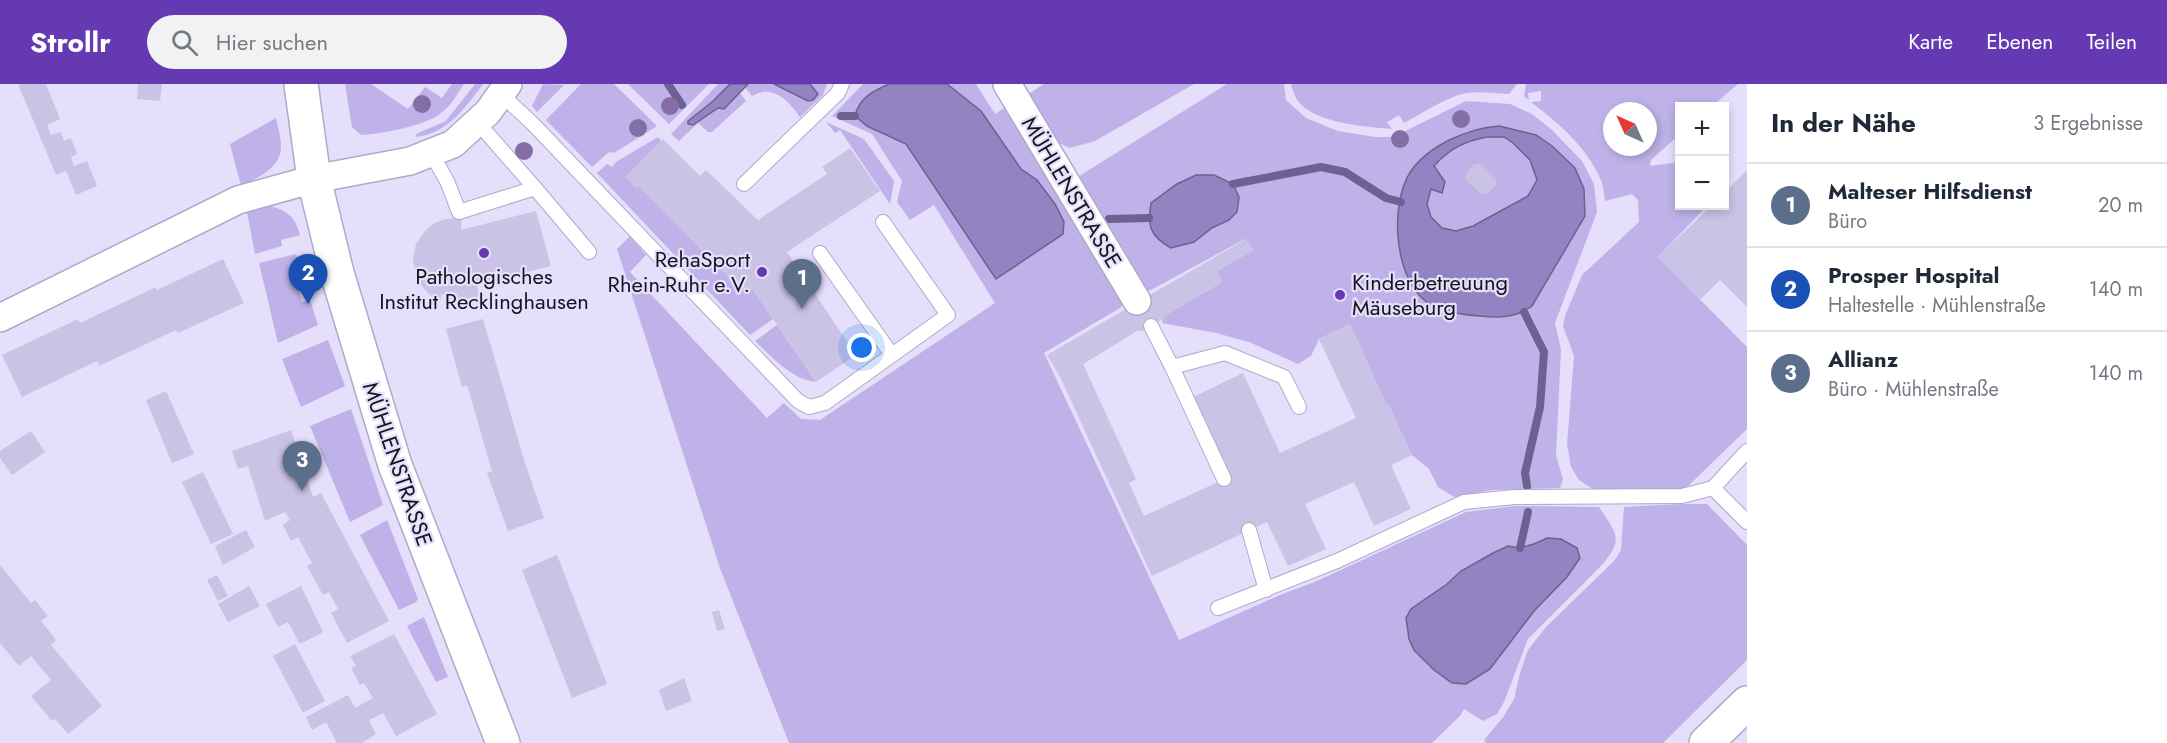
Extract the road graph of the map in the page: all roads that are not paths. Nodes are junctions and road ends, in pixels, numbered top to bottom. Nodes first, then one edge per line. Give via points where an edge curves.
1 (300, 84) edge
2 (842, 84) edge
3 (1007, 84) edge
4 (505, 90) edge
5 (478, 123) junction
6 (431, 153) junction
7 (314, 179) junction
8 (744, 184) dead end
9 (535, 188) junction
10 (883, 222) dead end
11 (589, 252) dead end
12 (820, 253) dead end
13 (1137, 301) dead end
14 (0, 318) edge
15 (1150, 326) dead end
16 (892, 355) junction
17 (1172, 367) junction
18 (1299, 406) dead end
19 (1747, 450) edge
20 (1224, 479) dead end
21 (1713, 488) junction
22 (1747, 522) edge
23 (1249, 530) dead end
24 (1266, 590) junction
25 (1218, 608) dead end
26 (1747, 703) edge
27 (503, 743) edge
28 (1706, 743) edge

1 - 7 main road, MÜHLENSTRASSE
2 - 8 lane
3 - 13 street, MÜHLENSTRASSE
4 - 5 street
4 - 16 lane via 798,401 809,407 825,403
5 - 6 street via 453,144
5 - 9 lane
6 - 7 street via 410,161
6 - 9 lane via 459,213
7 - 14 street via 238,200
7 - 27 main road, MÜHLENSTRASSE via 337,273 395,465
9 - 11 lane
10 - 16 lane via 948,315
12 - 16 lane
15 - 17 lane
17 - 18 lane via 1225,353 1284,377
17 - 20 lane
19 - 21 lane
21 - 22 lane
21 - 24 lane via 1682,496 1526,496 1464,502
23 - 24 lane
24 - 25 lane
26 - 28 main road

